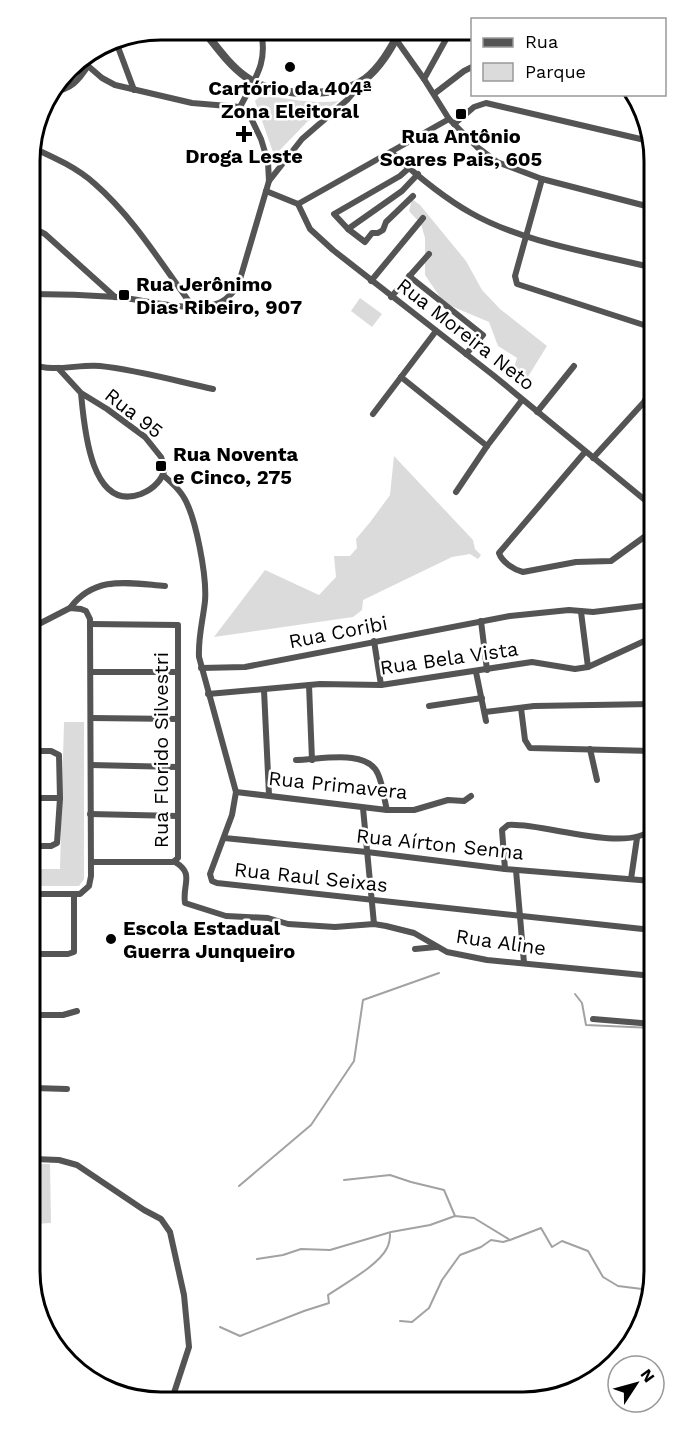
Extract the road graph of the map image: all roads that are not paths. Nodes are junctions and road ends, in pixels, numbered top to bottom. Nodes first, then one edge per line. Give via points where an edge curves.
1 (211, 40) edge
2 (262, 40) edge
3 (395, 40) edge
4 (401, 40) edge
5 (446, 40) edge
6 (119, 48) edge
7 (88, 66) joint
8 (471, 68) edge
9 (365, 79) junction
10 (424, 79) junction
11 (253, 82) junction
12 (64, 89) edge
13 (134, 90) junction
14 (434, 94) junction
15 (240, 107) junction
16 (449, 119) junction
17 (454, 124) junction
18 (641, 139) edge
19 (41, 152) edge
20 (391, 152) junction
21 (409, 168) junction
22 (418, 174) junction
23 (542, 179) junction
24 (269, 181) junction
25 (266, 191) junction
26 (413, 196) dead end
27 (298, 204) junction
28 (644, 206) edge
29 (423, 218) dead end
30 (348, 229) junction
31 (41, 232) edge
32 (526, 236) junction
33 (429, 254) dead end
34 (644, 265) edge
35 (409, 276) junction
36 (371, 281) junction
37 (41, 294) edge
38 (116, 297) junction
39 (391, 297) junction
40 (193, 307) junction
41 (644, 325) edge
42 (436, 331) junction
43 (466, 354) junction
44 (41, 366) edge
45 (574, 366) dead end
46 (58, 368) junction
47 (401, 377) junction
48 (213, 389) dead end
49 (81, 393) junction
50 (522, 400) junction
51 (644, 402) edge
52 (537, 412) junction
53 (374, 414) dead end
54 (487, 446) junction
55 (585, 452) junction
56 (593, 458) junction
57 (163, 475) junction
58 (456, 492) dead end
59 (644, 498) edge
60 (644, 537) edge
61 (165, 586) dead end
62 (644, 606) edge
63 (70, 608) junction
64 (581, 612) junction
65 (481, 621) junction
66 (41, 623) edge
67 (90, 624) junction
68 (374, 641) junction
69 (644, 641) edge
70 (588, 667) junction
71 (201, 668) junction
72 (487, 670) junction
73 (91, 672) junction
74 (178, 672) junction
75 (476, 672) junction
76 (309, 685) junction
77 (381, 686) junction
78 (264, 690) junction
79 (208, 694) junction
80 (482, 698) junction
81 (644, 704) edge
82 (429, 706) dead end
83 (521, 708) junction
84 (485, 712) junction
85 (91, 718) junction
86 (177, 719) junction
87 (486, 722) dead end
88 (590, 749) junction
89 (40, 751) edge
90 (643, 751) edge
91 (296, 760) dead end
92 (312, 760) junction
93 (91, 765) junction
94 (177, 767) junction
95 (597, 780) dead end
96 (236, 792) junction
97 (269, 795) junction
98 (471, 796) dead end
99 (40, 798) edge
100 (60, 798) junction
101 (363, 808) junction
102 (387, 810) junction
103 (90, 814) junction
104 (178, 816) junction
105 (643, 834) edge
106 (224, 838) junction
107 (637, 838) junction
108 (40, 846) edge
109 (367, 852) junction
110 (91, 862) junction
111 (175, 862) junction
112 (505, 869) junction
113 (516, 870) junction
114 (632, 879) junction
115 (643, 881) edge
116 (40, 894) edge
117 (74, 895) junction
118 (371, 900) junction
119 (520, 915) junction
120 (374, 924) junction
121 (643, 929) edge
122 (436, 947) junction
123 (415, 949) dead end
124 (40, 954) edge
125 (524, 963) junction
126 (643, 975) edge
127 (76, 1011) dead end
128 (40, 1015) edge
129 (593, 1020) dead end
130 (643, 1023) edge
131 (40, 1088) edge
132 (67, 1089) dead end
133 (40, 1159) edge
134 (174, 1392) edge

1 - 11 street
2 - 11 street via 262,64
3 - 9 street
4 - 10 street
5 - 10 street
6 - 13 street
7 - 12 street via 80,78
7 - 13 street via 115,85
8 - 14 street
9 - 11 street via 343,88 300,93
9 - 24 street via 302,139
10 - 14 street
11 - 15 street
13 - 15 street via 192,103
14 - 16 street
15 - 24 street via 250,116 261,139
16 - 17 street
16 - 20 street
17 - 18 street via 474,107 486,104
17 - 23 street via 497,162
19 - 40 street via 77,170 121,210
20 - 21 street
20 - 27 street
21 - 22 street
21 - 30 street via 334,214
22 - 30 street via 402,191
22 - 32 street via 471,213
23 - 28 street
23 - 32 street
24 - 25 street
25 - 27 street
25 - 40 street via 238,286 223,302
26 - 30 street via 386,222 383,230 372,233 365,242
27 - 36 street, Rua Moreira Neto via 310,229
29 - 36 street
31 - 38 street
32 - 34 street
32 - 41 street via 515,276 517,284
33 - 35 street
35 - 39 street
35 - 43 street via 483,335
36 - 39 street, Rua Moreira Neto
37 - 38 street
38 - 40 street
39 - 42 street, Rua Moreira Neto
42 - 43 street, Rua Moreira Neto
42 - 47 street
43 - 50 street, Rua Moreira Neto
44 - 46 street
45 - 52 street
46 - 48 street via 112,367
46 - 49 street, Rua 95
47 - 53 street
47 - 54 street
49 - 57 street, Rua 95 via 154,446 165,468
49 - 57 street, Rua 95 via 91,460 110,490 127,497 142,494
50 - 52 street, Rua Moreira Neto
50 - 54 street
51 - 56 street
52 - 55 street, Rua Moreira Neto
54 - 58 street
55 - 56 street, Rua Moreira Neto
55 - 60 street via 499,553 501,558 523,572 576,562 611,561
56 - 59 street, Rua Moreira Neto
57 - 71 street, Rua Raul Seixas via 188,505 205,576 199,636
61 - 63 street via 100,585 89,589
62 - 64 street, Rua Coribi
63 - 66 street
63 - 67 street via 86,612
64 - 65 street, Rua Coribi via 569,610
64 - 70 street
65 - 68 street, Rua Coribi
65 - 72 street
67 - 73 street
67 - 74 street, Rua Florido Silvestri via 178,621
68 - 71 street, Rua Coribi via 244,667
68 - 77 street
69 - 70 street, Rua Bela Vista
70 - 72 street, Rua Bela Vista via 575,669 532,662
71 - 79 street, Rua Raul Seixas
72 - 75 street, Rua Bela Vista
73 - 74 street
73 - 85 street
74 - 86 street, Rua Florido Silvestri
75 - 77 street, Rua Bela Vista
75 - 80 street
76 - 77 street, Rua Bela Vista
76 - 78 street, Rua Bela Vista
76 - 92 street
78 - 79 street, Rua Bela Vista
78 - 97 street
79 - 96 street, Rua Raul Seixas
80 - 82 street
80 - 84 street
81 - 83 street
83 - 84 street
83 - 88 street via 525,740 530,748
84 - 87 street
85 - 86 street
85 - 93 street
86 - 94 street, Rua Florido Silvestri
88 - 90 street
88 - 95 street
89 - 100 street via 58,755
91 - 92 street
92 - 102 street via 350,757 372,764
93 - 94 street
93 - 103 street
94 - 104 street, Rua Florido Silvestri
96 - 97 street, Rua Primavera
96 - 106 street, Rua Raul Seixas
97 - 101 street, Rua Primavera
98 - 102 street, Rua Primavera via 464,801 448,800 414,810
99 - 100 street
100 - 108 street via 58,841
101 - 102 street, Rua Primavera
101 - 109 street
103 - 104 street
103 - 110 street
104 - 111 street, Rua Florido Silvestri
105 - 107 street
106 - 109 street, Rua Aírton Senna
106 - 118 street, Rua Raul Seixas via 210,874 214,883
107 - 112 street via 579,835 512,825 502,830
107 - 114 street
109 - 112 street, Rua Aírton Senna
109 - 118 street
110 - 111 street, Rua Florido Silvestri
110 - 117 street via 89,886
111 - 120 street, Rua Aline via 187,874 185,903 207,912 313,926
112 - 113 street, Rua Aírton Senna
113 - 114 street, Rua Aírton Senna
113 - 119 street
114 - 115 street, Rua Aírton Senna
116 - 117 street
117 - 124 street via 74,952
118 - 119 street, Rua Raul Seixas
118 - 120 street
119 - 121 street, Rua Raul Seixas
119 - 125 street
120 - 122 street, Rua Aline via 414,933
122 - 123 street
122 - 125 street, Rua Aline via 467,957
125 - 126 street, Rua Aline
127 - 128 street
129 - 130 street
131 - 132 street
133 - 134 street via 76,1165 161,1219 167,1227 184,1294 189,1347

